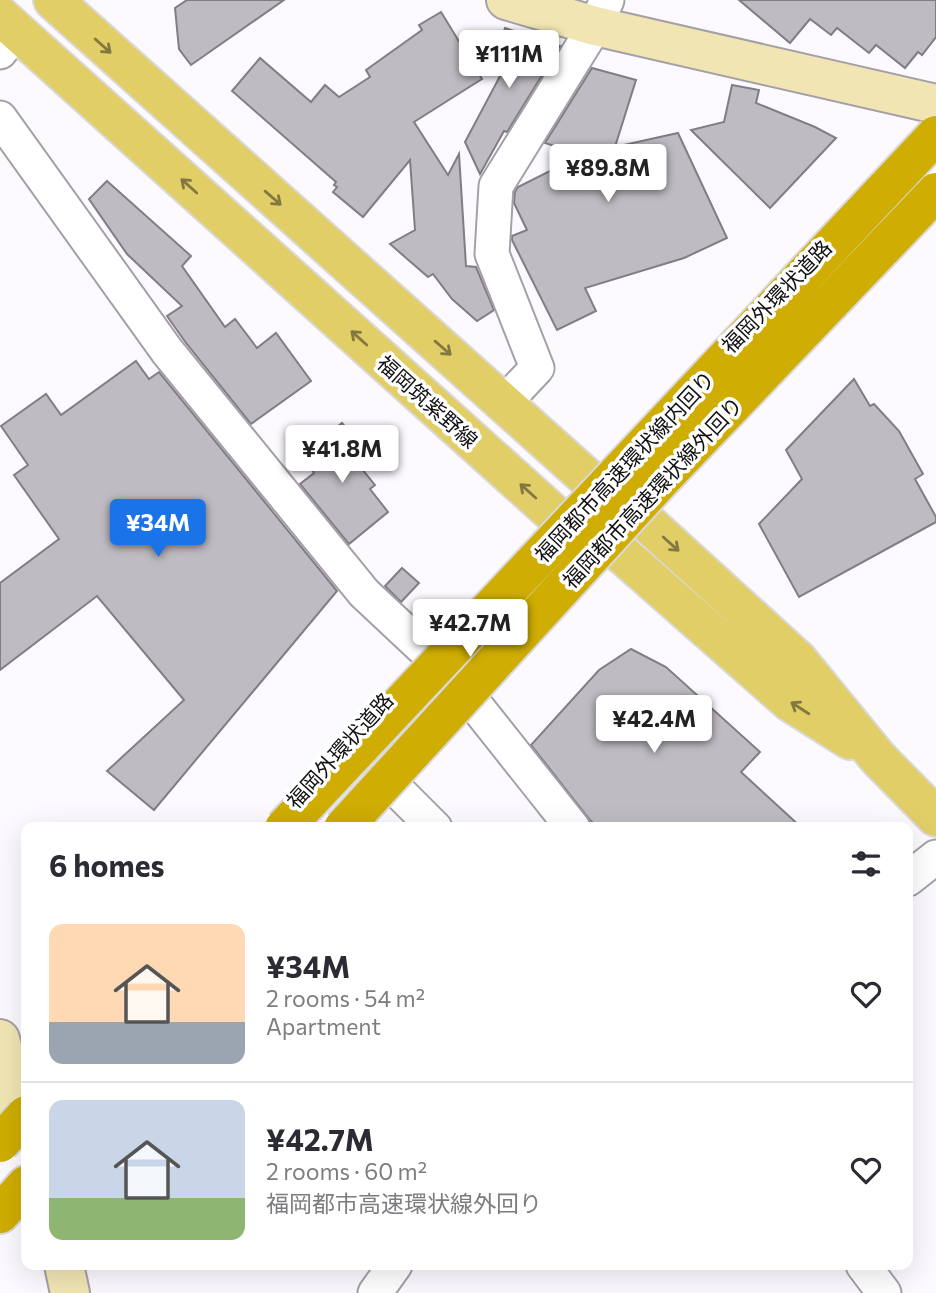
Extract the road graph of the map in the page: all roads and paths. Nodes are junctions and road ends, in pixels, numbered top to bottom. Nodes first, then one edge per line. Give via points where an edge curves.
1 (53, 0) edge
2 (506, 0) edge
3 (601, 13) edge
4 (5, 33) edge
5 (936, 104) edge
6 (0, 118) edge
7 (936, 129) edge
8 (936, 135) edge
9 (936, 192) edge
10 (936, 210) edge
11 (505, 402) junction
12 (595, 485) junction
13 (556, 516) junction
14 (643, 519) junction
15 (616, 549) junction
16 (428, 653) junction
17 (473, 702) junction
18 (878, 758) junction
19 (394, 787) junction
20 (936, 817) edge
21 (273, 822) edge
22 (290, 822) edge
23 (348, 822) edge
24 (362, 822) edge
25 (429, 822) edge
26 (568, 822) edge
27 (936, 857) edge
28 (913, 875) edge
29 (0, 1039) edge
30 (19, 1114) edge
31 (0, 1143) edge
32 (21, 1183) edge
33 (21, 1191) edge
34 (0, 1206) edge
35 (0, 1214) edge
36 (65, 1270) edge
37 (391, 1270) edge
38 (867, 1270) edge
39 (70, 1293) edge
40 (375, 1293) edge
41 (884, 1293) edge

1 -> 11 main road, 福岡筑紫野線
2 - 3 street
3 - 5 street
3 - 11 street via 496,186 492,254 537,368
13 -> 4 main road, 福岡筑紫野線
6 - 16 street via 167,351 364,593
7 - 12 highway, 福岡外環状道路
8 - 22 highway, 福岡都市高速環状線内回り, bridge
9 - 23 highway, 福岡都市高速環状線外回り, bridge via 661,480
10 - 14 highway
11 - 12 main road, 福岡筑紫野線
12 - 13 highway, 福岡外環状道路
12 - 14 main road, 福岡筑紫野線
13 - 15 main road, 福岡筑紫野線
13 - 16 highway, 福岡外環状道路
14 - 15 highway
14 -> 18 main road, 福岡筑紫野線 via 798,660
15 - 17 highway
18 -> 15 main road, 福岡筑紫野線 via 790,702
16 - 17 street
16 - 21 highway, 福岡外環状道路
17 - 19 highway
17 - 26 street
18 - 20 main road, 福岡筑紫野線
19 - 24 highway
19 - 25 street
27 - 28 street
29 - 30 street
30 - 31 highway, bridge
32 - 34 highway
33 - 35 highway
36 - 39 street
37 - 40 street
38 - 41 street

